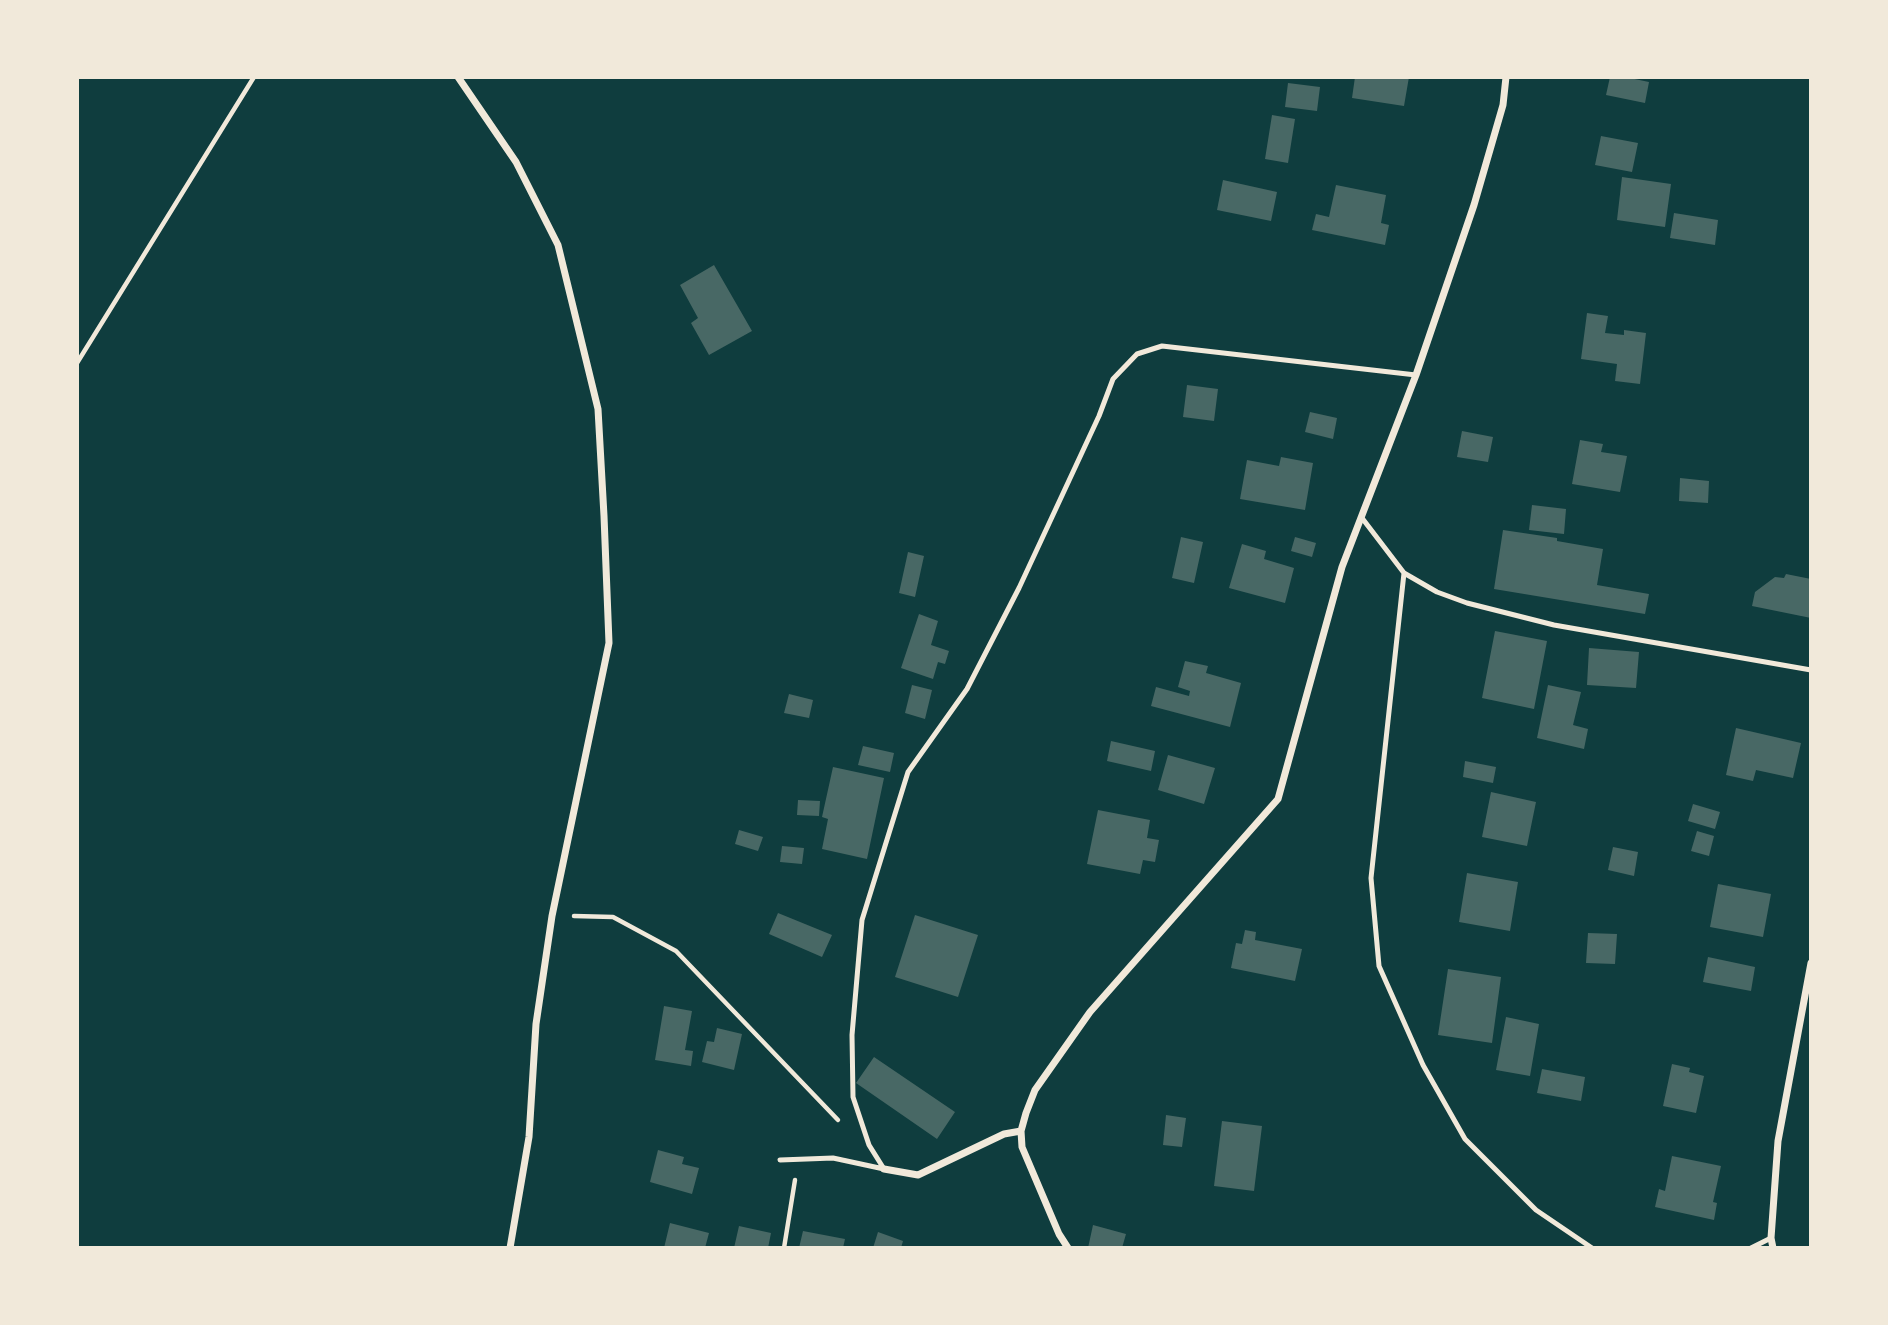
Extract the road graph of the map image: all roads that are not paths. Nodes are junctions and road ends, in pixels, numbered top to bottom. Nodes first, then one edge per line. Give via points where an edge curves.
1 (458, 77) edge
2 (1506, 77) edge
3 (1416, 375) junction
4 (1362, 519) junction
5 (1404, 573) junction
6 (1811, 670) edge
7 (1811, 963) edge
8 (1021, 1131) junction
9 (780, 1160) dead end
10 (884, 1168) junction
11 (1771, 1238) junction
12 (510, 1248) edge
13 (1068, 1248) edge
14 (1592, 1248) edge
15 (1751, 1248) edge
16 (1773, 1248) edge

1 - 12 street via 516,162 558,245 598,409 609,643 552,916 536,1024 529,1136
2 - 3 street via 1503,105 1475,205
3 - 4 street
3 - 10 lane via 1162,346 1137,354 1113,379 967,689 908,772 862,920 852,1035 853,1097 869,1145
4 - 5 lane
4 - 8 street via 1342,567 1278,799 1090,1012 1035,1090
5 - 6 lane via 1467,603 1554,625
5 - 14 lane via 1371,878 1379,966 1423,1065 1465,1139 1536,1210
7 - 11 street via 1778,1141
8 - 10 street via 1004,1134 918,1175
8 - 13 street via 1022,1147
9 - 10 lane via 833,1158
11 - 15 lane
11 - 16 street

